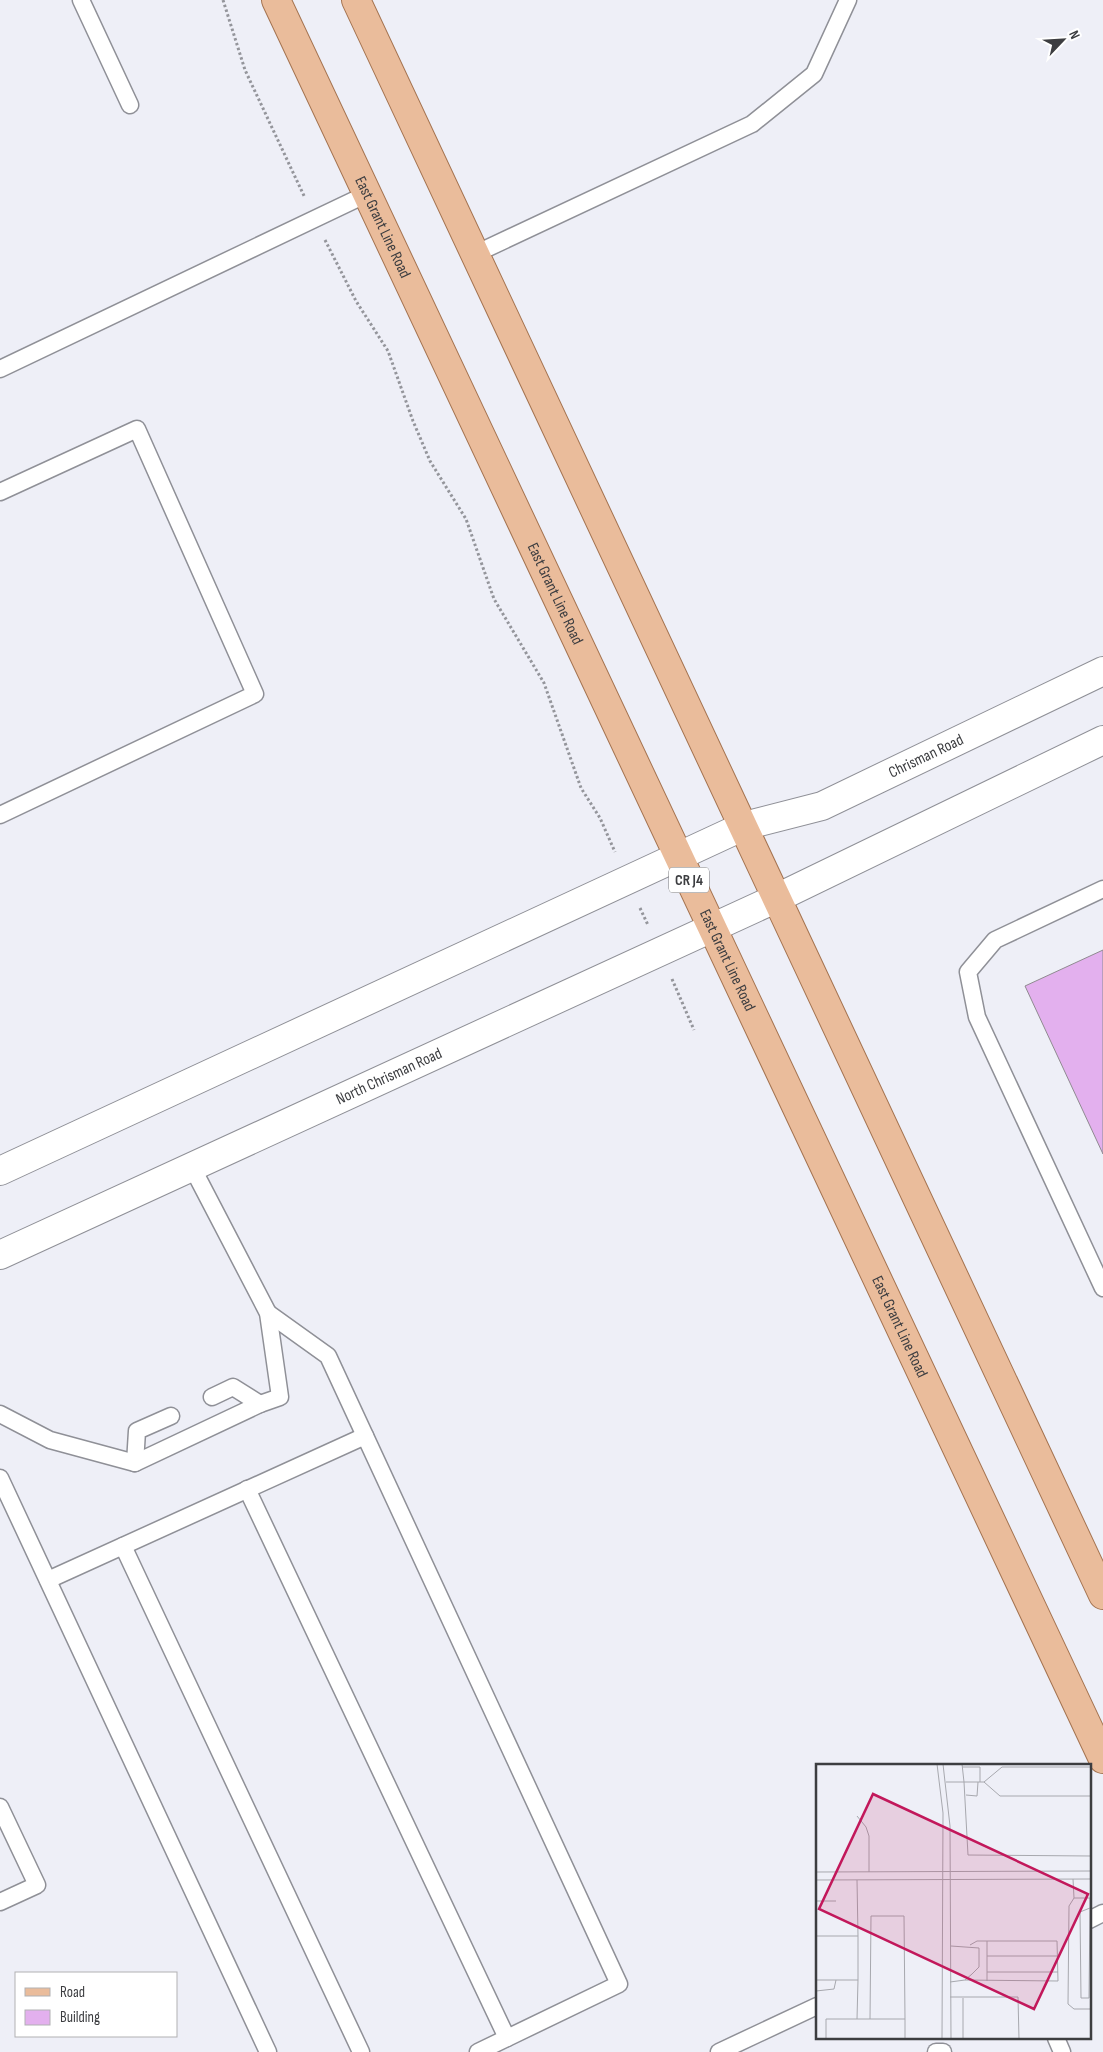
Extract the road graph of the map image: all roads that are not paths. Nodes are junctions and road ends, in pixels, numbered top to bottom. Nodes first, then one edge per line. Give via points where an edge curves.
1 (81, 0) edge
2 (276, 0) edge
3 (356, 0) edge
4 (848, 0) edge
5 (130, 105) dead end
6 (367, 194) junction
7 (475, 254) junction
8 (0, 369) edge
9 (0, 492) edge
10 (1103, 671) edge
11 (1103, 740) edge
12 (0, 815) edge
13 (744, 826) junction
14 (678, 857) junction
15 (1103, 889) edge
16 (777, 898) junction
17 (712, 928) junction
18 (192, 1167) junction
19 (0, 1171) edge
20 (0, 1255) edge
21 (1103, 1288) edge
22 (268, 1313) junction
23 (212, 1397) dead end
24 (260, 1404) junction
25 (0, 1414) edge
26 (171, 1416) dead end
27 (365, 1436) junction
28 (135, 1463) junction
29 (0, 1478) edge
30 (246, 1490) junction
31 (123, 1546) junction
32 (48, 1580) junction
33 (1103, 1595) edge
34 (1103, 1759) edge
35 (0, 1807) edge
36 (0, 1902) edge
37 (1103, 1913) edge
38 (1090, 1920) edge
39 (816, 2006) edge
40 (507, 2038) junction
41 (1057, 2040) edge
42 (268, 2052) edge
43 (361, 2052) edge
44 (478, 2052) edge
45 (719, 2052) edge
46 (936, 2052) edge
47 (944, 2052) edge
48 (1062, 2052) edge

1 - 5 lane
2 - 6 main road, East Grant Line Road / CR J4
3 - 7 main road
4 - 7 lane via 814,74 752,124
6 - 8 lane
6 - 14 main road, East Grant Line Road / CR J4
7 - 13 main road
9 - 12 lane via 136,429 255,694
10 - 13 street, Chrisman Road via 822,806
11 - 16 street
13 - 14 street
13 - 16 main road
14 - 17 main road, East Grant Line Road / CR J4
14 - 19 street
15 - 21 lane via 995,940 968,972 977,1017
16 - 17 street, North Chrisman Road
16 - 33 main road
17 - 18 street, North Chrisman Road
17 - 34 main road, East Grant Line Road / CR J4
18 - 20 street, North Chrisman Road
18 - 22 lane
22 - 24 lane via 280,1397
22 - 27 lane via 328,1356
23 - 24 lane via 233,1387
24 - 28 lane
25 - 28 lane via 50,1440
26 - 28 lane via 137,1431
27 - 30 lane
27 - 40 lane via 619,1984
29 - 32 lane
30 - 31 lane
30 - 40 lane
31 - 32 lane
31 - 43 lane
32 - 42 lane
35 - 36 lane via 37,1885
37 - 38 lane
39 - 45 lane
40 - 44 lane
41 - 48 lane
46 - 47 lane

